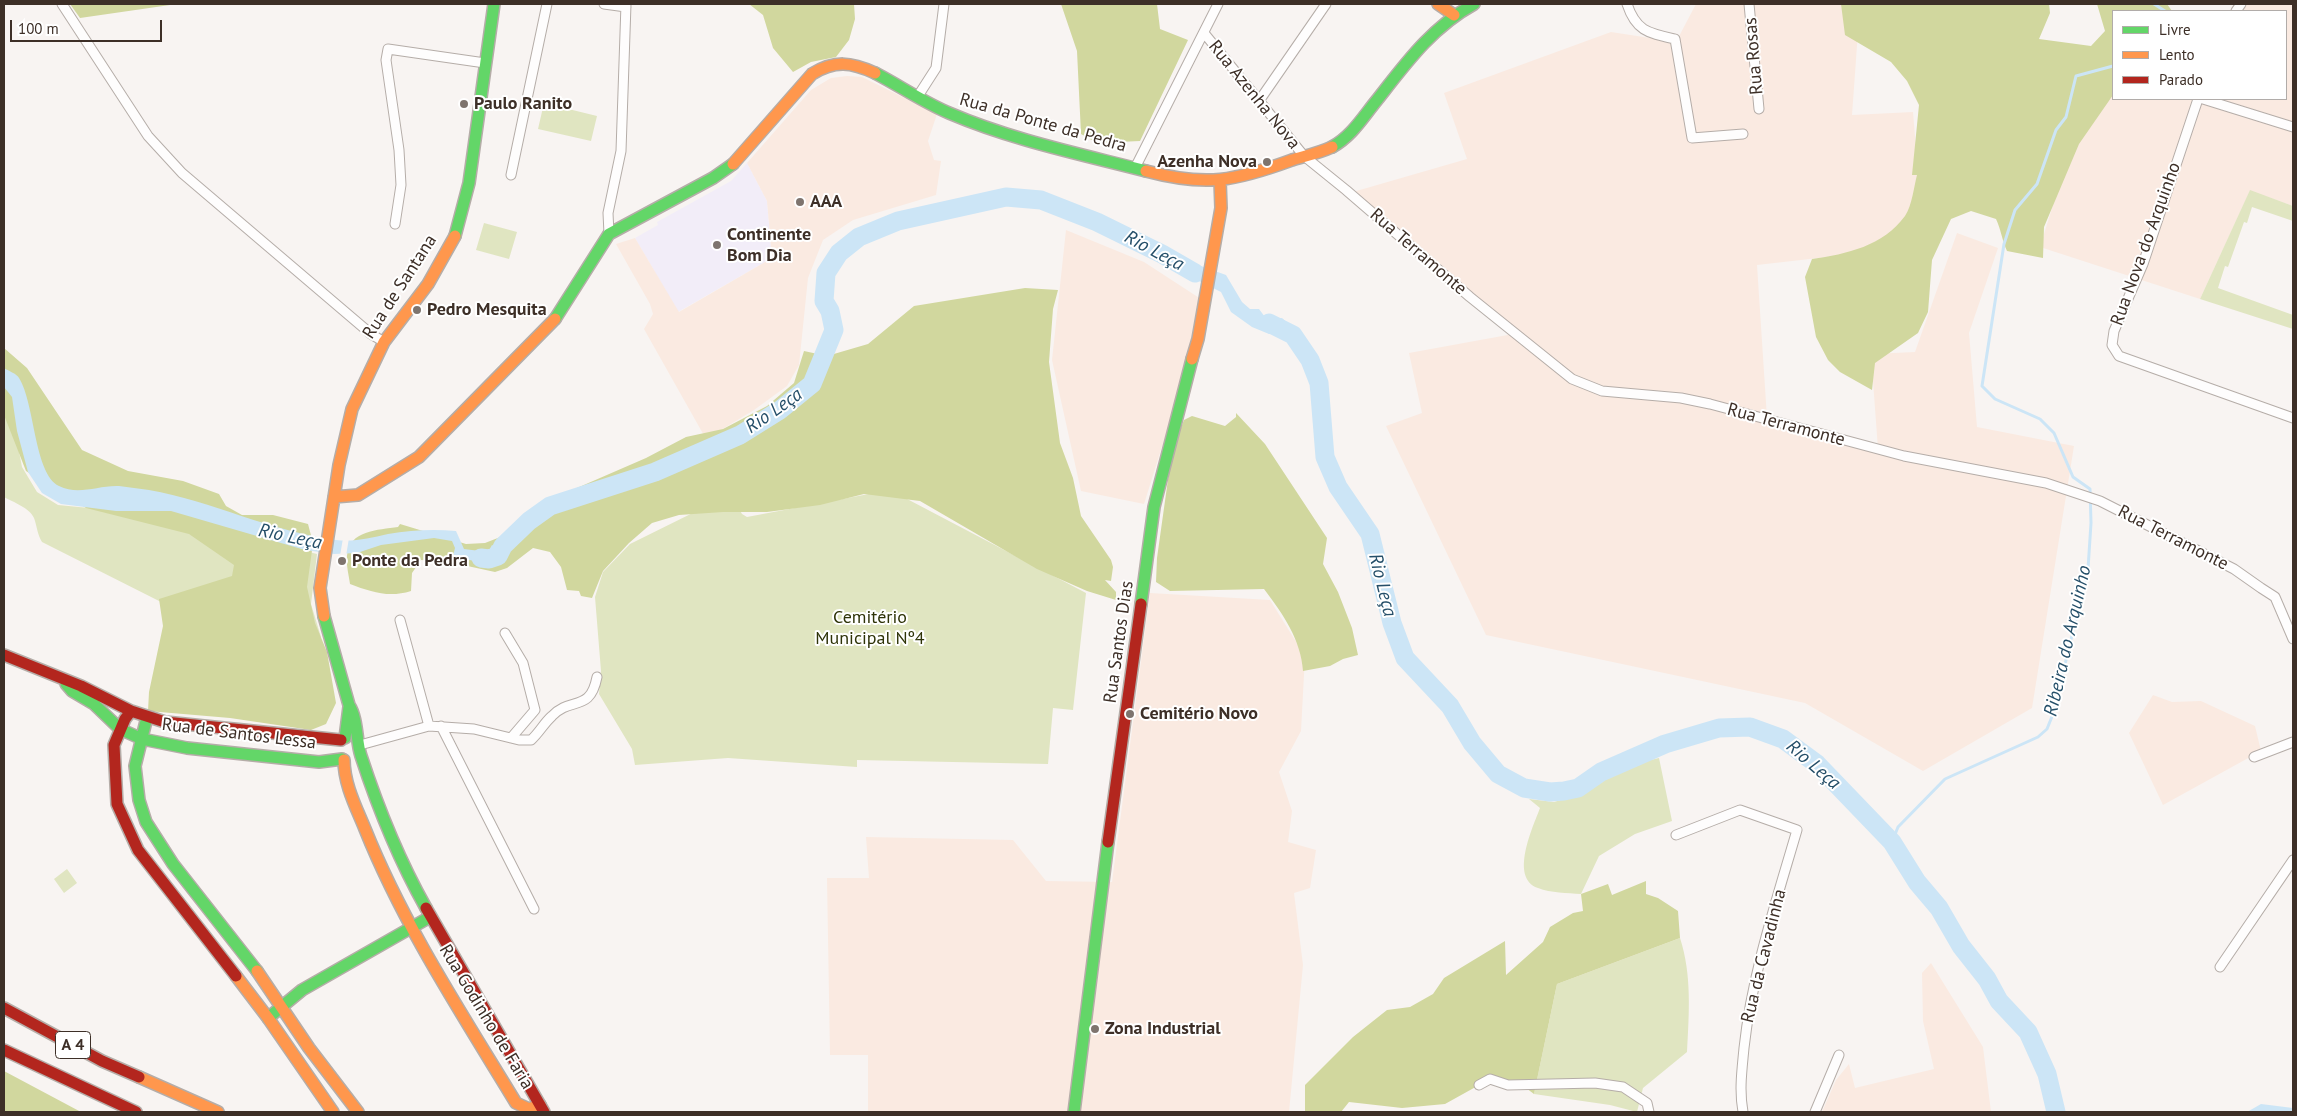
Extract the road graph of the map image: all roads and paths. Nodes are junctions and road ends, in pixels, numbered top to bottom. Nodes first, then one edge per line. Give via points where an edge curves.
1 (62, 4) edge
2 (494, 4) edge
3 (547, 4) edge
4 (604, 4) edge
5 (944, 4) edge
6 (1218, 4) edge
7 (1326, 4) edge
8 (1438, 4) edge
9 (1474, 4) edge
10 (1627, 4) edge
11 (1749, 4) edge
12 (626, 5) edge
13 (1454, 15) junction
14 (1204, 33) junction
15 (486, 63) junction
16 (918, 96) junction
17 (2198, 100) edge
18 (2206, 100) edge
19 (1259, 101) junction
20 (1758, 109) dead end
21 (2293, 127) edge
22 (1743, 134) dead end
23 (1304, 156) junction
24 (1135, 168) junction
25 (511, 176) dead end
26 (1220, 181) junction
27 (395, 224) dead end
28 (609, 234) junction
29 (384, 342) junction
30 (2293, 418) edge
31 (334, 497) junction
32 (400, 620) dead end
33 (505, 633) dead end
34 (2293, 640) edge
35 (4, 655) edge
36 (597, 677) dead end
37 (63, 680) junction
38 (131, 711) junction
39 (147, 717) junction
40 (428, 726) junction
41 (441, 726) junction
42 (120, 729) junction
43 (511, 738) junction
44 (142, 739) junction
45 (2293, 742) edge
46 (353, 744) junction
47 (2254, 757) dead end
48 (343, 760) junction
49 (1676, 835) dead end
50 (2293, 860) edge
51 (188, 882) junction
52 (172, 895) junction
53 (534, 909) dead end
54 (430, 917) junction
55 (412, 927) junction
56 (2220, 967) dead end
57 (282, 1006) junction
58 (4, 1008) edge
59 (268, 1018) junction
60 (4, 1050) edge
61 (1838, 1056) dead end
62 (1479, 1085) dead end
63 (542, 1109) edge
64 (136, 1112) edge
65 (218, 1112) edge
66 (333, 1112) edge
67 (358, 1112) edge
68 (1074, 1112) edge
69 (1649, 1112) edge
70 (1743, 1112) edge
71 (1815, 1112) edge

1 - 29 street via 148,136 182,173
2 - 15 main road, Rua de Santana
3 - 25 street
4 - 12 street
5 - 16 street via 936,68
6 - 14 street
7 - 19 street
8 - 13 main road
9 - 13 main road, Rua da Ponte da Pedra
10 - 22 street via 1640,29 1675,39 1692,138
11 - 20 street, Rua Rosas
12 - 28 street via 622,151 608,213
13 - 23 main road, Rua da Ponte da Pedra via 1430,36 1341,142
14 - 19 street, Rua Azenha Nova
14 - 24 street
15 - 27 street via 388,49 386,60 399,150 400,185
15 - 29 main road, Rua de Santana via 470,176 454,238 428,284
16 - 24 main road, Rua da Ponte da Pedra via 947,113 994,129
16 - 28 main road, Rua da Ponte da Pedra via 848,63 821,68 807,77 732,166
17 - 30 street, Rua Nova do Arquinho via 2143,264 2114,331 2112,345 2119,356
18 - 21 street
19 - 23 street, Rua Azenha Nova
23 - 26 main road, Rua da Ponte da Pedra
23 - 34 street, Rua Terramonte via 1572,379 1602,391 1710,404 1904,456 2046,483 2100,501 2234,570 2274,597
24 - 26 main road, Rua da Ponte da Pedra via 1193,180
26 - 68 main road, Rua Santos Dias via 1218,224 1198,339 1154,507
28 - 31 main road, Rua da Ponte da Pedra via 552,323 419,457 358,495
29 - 31 main road, Rua de Santana via 352,409
31 - 46 main road, Rua Godinho de Faria via 320,588 322,608 353,711
32 - 40 street
33 - 43 street via 523,663 534,710
35 - 37 main road, Rua de Santos Lessa
36 - 43 street via 590,698 560,709 531,740
37 - 38 main road, Rua de Santos Lessa
37 - 42 main road, Rua de Santos Lessa
38 - 39 main road, Rua de Santos Lessa
38 - 42 main road
39 - 44 main road
39 - 46 main road, Rua de Santos Lessa via 186,726
40 - 41 street
40 - 46 street
41 - 43 street via 474,729
41 - 53 street
42 - 44 main road, Rua de Santos Lessa
42 - 52 main road via 114,745 117,804 138,850
44 - 48 main road, Rua de Santos Lessa via 187,748 300,760
44 - 51 main road via 135,766 139,800 146,822
45 - 47 street
46 - 48 main road via 354,760
46 - 48 main road, Rua Godinho de Faria via 337,750
46 - 54 main road, Rua Godinho de Faria via 393,844
48 - 55 main road, Rua Godinho de Faria via 346,779 375,856
49 - 70 street, Rua da Cavadinha via 1740,810 1798,826 1748,1011 1740,1092
50 - 56 street
51 - 52 main road
51 - 57 main road
52 - 59 main road
54 - 55 main road
54 - 63 main road, Rua Godinho de Faria
55 - 57 main road via 302,990
55 - 63 main road, Rua Godinho de Faria via 516,1104
57 - 59 main road
57 - 67 main road via 309,1048
58 - 65 main road, A 4 via 102,1061
59 - 66 main road
60 - 64 main road, A 4
61 - 71 street
62 - 69 street via 1490,1079 1508,1085 1595,1083 1623,1087 1647,1103

